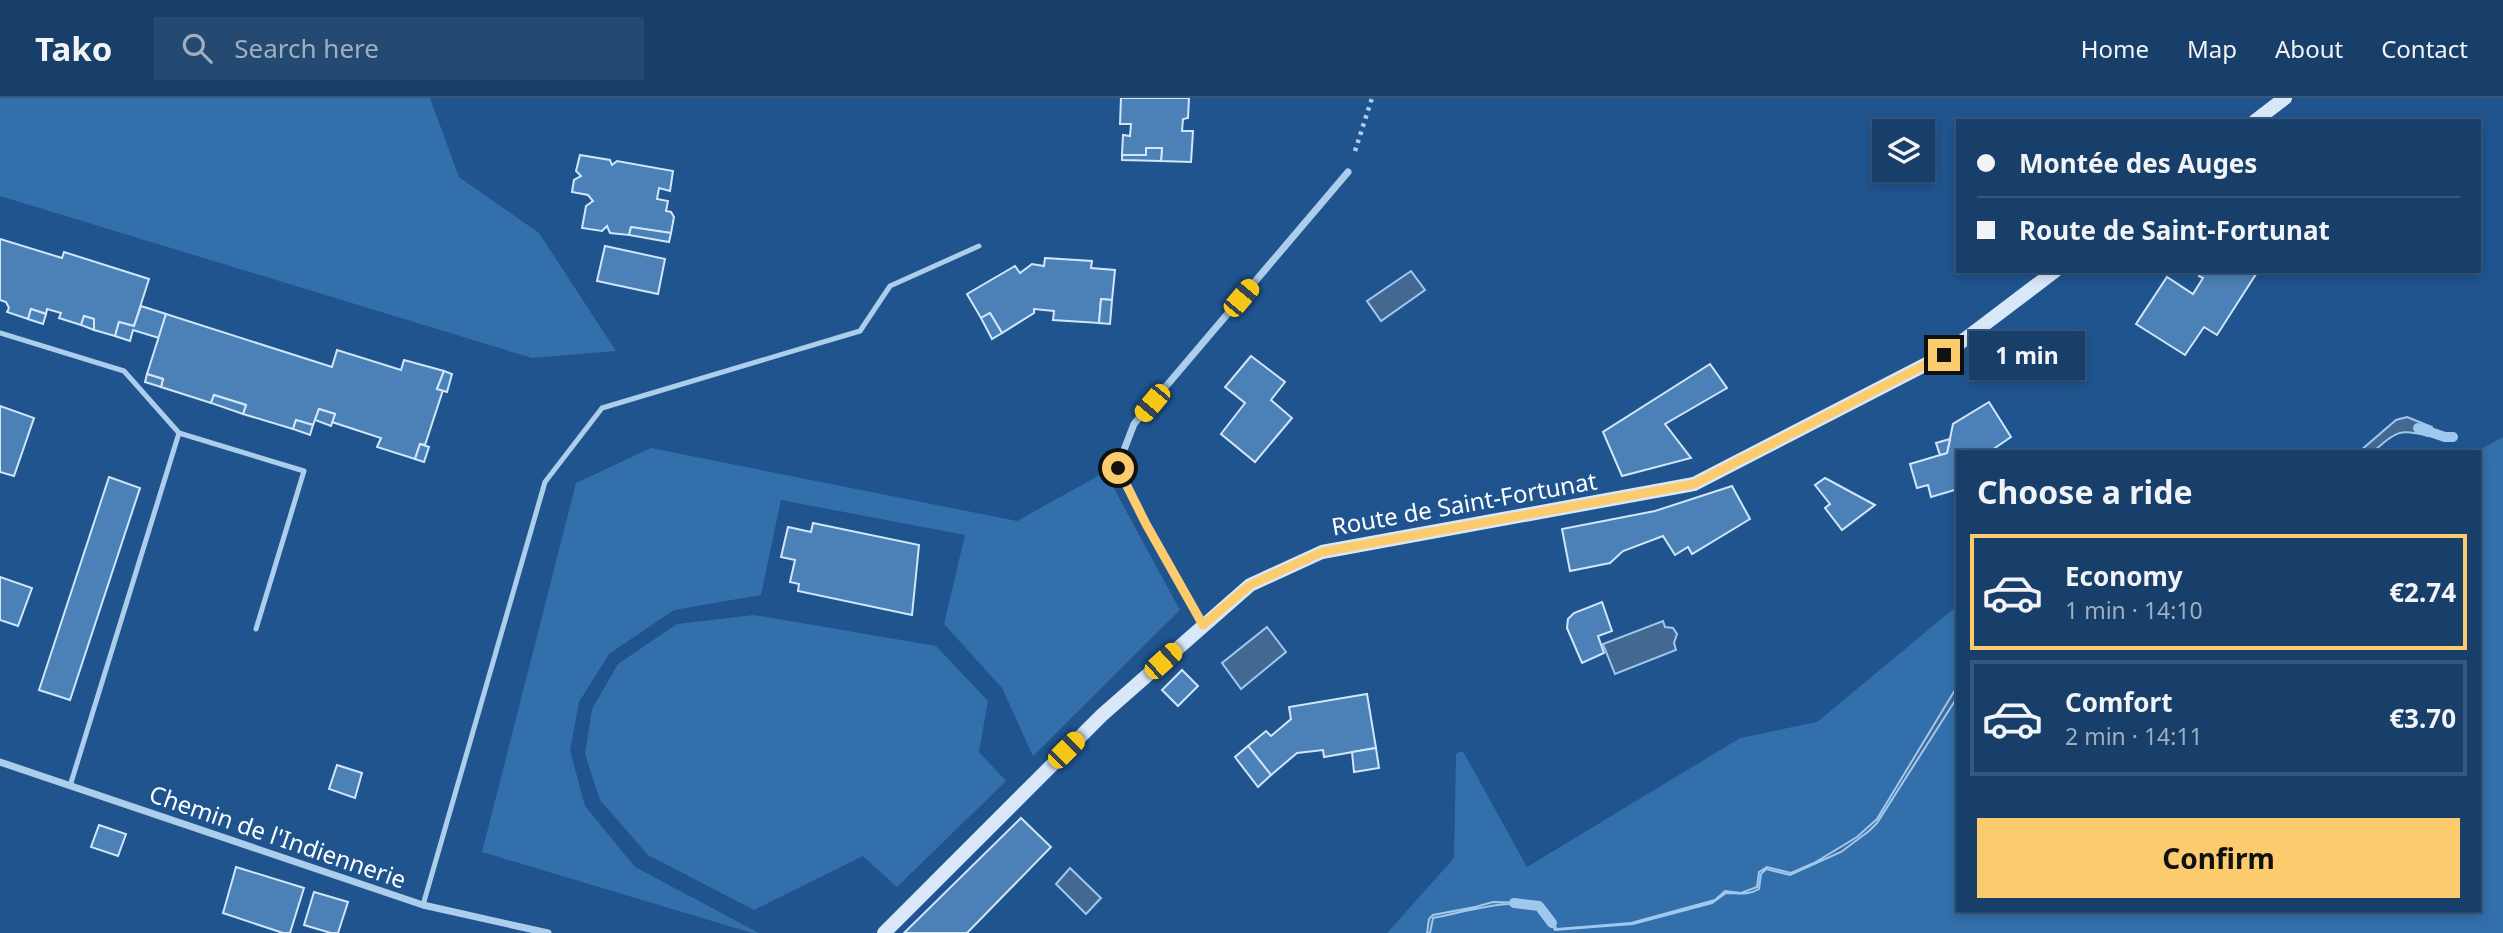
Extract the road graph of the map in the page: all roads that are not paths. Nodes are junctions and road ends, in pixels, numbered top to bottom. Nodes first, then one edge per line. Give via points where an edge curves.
1 (2285, 98) edge
2 (2258, 119) edge
3 (1348, 172) road end
4 (979, 246) dead end
5 (2052, 273) edge
6 (0, 333) edge
7 (179, 433) junction
8 (1203, 625) junction
9 (256, 629) dead end
10 (0, 762) edge
11 (70, 786) junction
12 (423, 905) junction
13 (548, 933) edge
14 (884, 933) edge

1 - 2 street
3 - 8 street via 1134,424 1118,468
4 - 12 lane via 890,286 860,331 602,408 545,482
5 - 8 street, Route de Saint-Fortunat via 1944,355 1694,484 1322,552 1250,585
6 - 7 lane via 124,371
7 - 9 lane via 304,471
7 - 11 lane
8 - 14 street, Route de Saint-Fortunat via 1102,715
10 - 11 street, Chemin de l'Indiennerie
11 - 12 street, Chemin de l'Indiennerie
12 - 13 street, Chemin de l'Indiennerie

